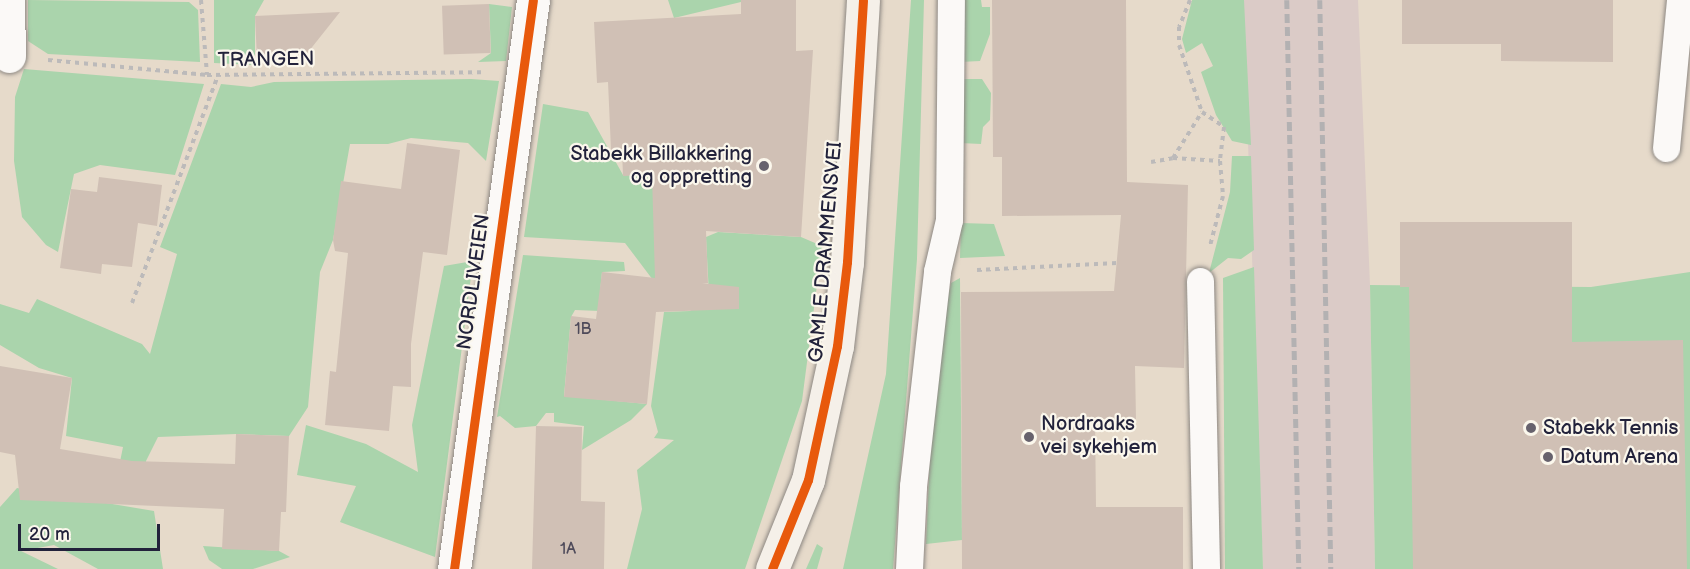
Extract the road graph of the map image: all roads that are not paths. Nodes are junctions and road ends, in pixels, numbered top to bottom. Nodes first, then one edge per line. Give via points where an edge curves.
1 (8, 0) edge
2 (533, 0) edge
3 (863, 0) edge
4 (951, 0) edge
5 (1680, 0) edge
6 (9, 56) road end
7 (1666, 148) dead end
8 (1200, 281) road end
9 (454, 569) edge
10 (772, 569) edge
11 (909, 569) edge
12 (1206, 569) edge

1 - 6 street
2 - 9 street, NORDLIVEIEN
3 - 10 main road, GAMLE DRAMMENSVEI via 847,262 837,346 808,480
4 - 11 lane via 949,220 937,271 913,486
5 - 7 lane
8 - 12 lane

